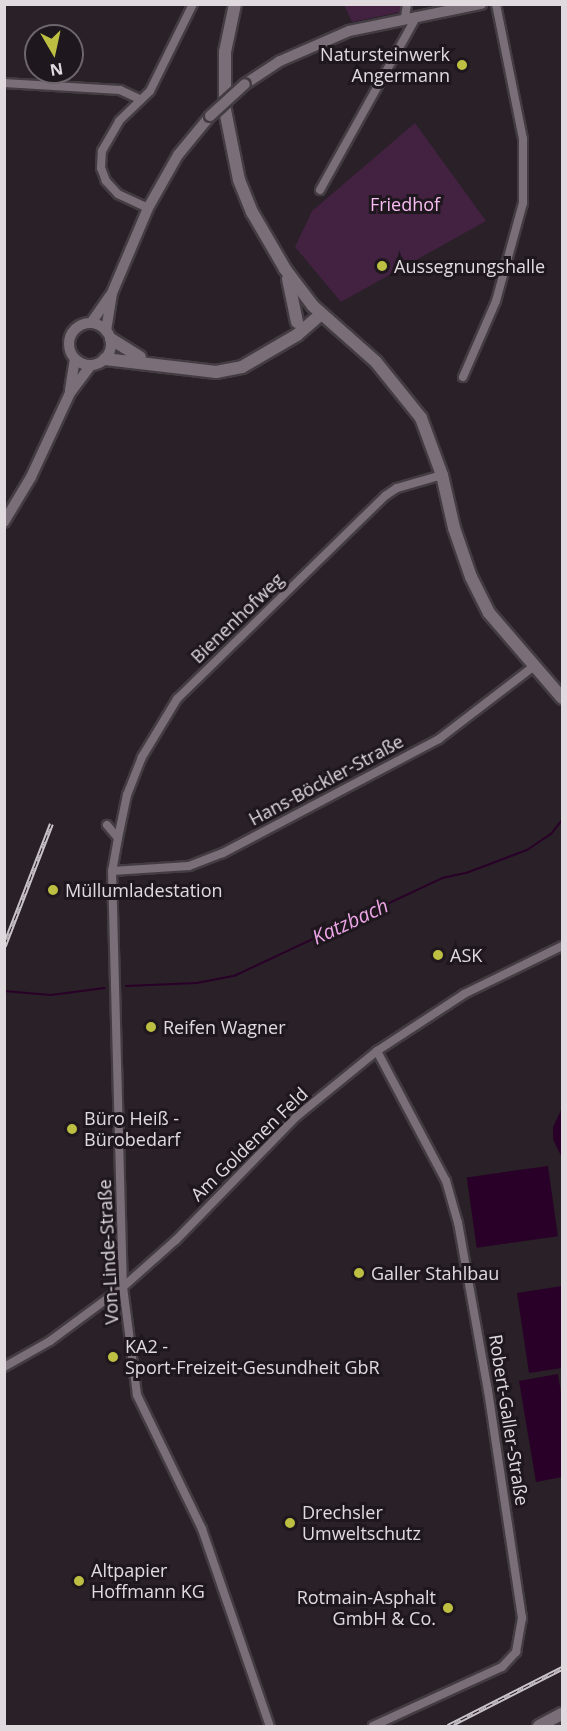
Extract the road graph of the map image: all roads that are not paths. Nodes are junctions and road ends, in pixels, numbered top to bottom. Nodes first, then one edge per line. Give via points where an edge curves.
1 (193, 4) edge
2 (235, 4) edge
3 (407, 4) edge
4 (481, 4) edge
5 (496, 4) edge
6 (411, 16) junction
7 (4, 83) edge
8 (141, 100) junction
9 (320, 190) dead end
10 (148, 208) junction
11 (285, 269) junction
12 (112, 293) junction
13 (317, 310) junction
14 (297, 322) junction
15 (91, 323) junction
16 (109, 335) junction
17 (282, 342) junction
18 (75, 359) junction
19 (105, 359) junction
20 (155, 363) junction
21 (90, 366) junction
22 (463, 377) dead end
23 (70, 393) junction
24 (442, 475) junction
25 (4, 522) edge
26 (533, 667) junction
27 (562, 698) edge
28 (107, 825) dead end
29 (118, 838) junction
30 (112, 871) junction
31 (562, 946) edge
32 (377, 1051) junction
33 (123, 1287) junction
34 (4, 1367) edge
35 (562, 1714) edge
36 (270, 1726) edge
37 (373, 1726) edge
38 (539, 1726) edge

1 - 8 street via 162,69
2 - 11 main road via 225,52 225,110 239,180 252,212
3 - 6 street
4 - 6 street
5 - 22 street via 519,115 523,203 496,301
6 - 9 street
6 - 10 street, bridge via 318,43 245,84 210,116 172,163
7 - 8 street via 120,90
8 - 10 street via 106,138 101,168 118,194
10 - 12 street
11 - 13 main road
11 - 14 main road
12 - 15 street
12 - 16 street
13 - 14 main road
13 - 17 main road via 305,330
13 - 24 main road via 376,362 406,396 421,418
14 - 17 main road
15 - 16 street
15 - 18 street via 78,326 70,336 69,348
16 - 19 street
16 - 20 main road
17 - 20 main road via 242,367 216,372 189,372
18 - 21 street
18 - 23 street
19 - 20 main road
19 - 21 street
21 - 23 street
23 - 25 street via 31,477
24 - 26 main road via 471,577 489,613
24 - 29 street, Bienenhofweg via 397,488 385,496 177,699 142,757 127,795
26 - 27 main road
26 - 30 street, Hans-Böckler-Straße via 439,739 223,853 189,866
28 - 29 street
29 - 30 street, Von-Linde-Straße
30 - 33 street, Von-Linde-Straße
31 - 32 street, Am Goldenen Feld via 464,994
32 - 33 street, Am Goldenen Feld via 297,1116 176,1240
32 - 37 street, Robert-Galler-Straße via 446,1181 458,1222 522,1618 516,1652 502,1667
33 - 34 street, Am Goldenen Feld via 50,1341
33 - 36 street, Von-Linde-Straße via 137,1395 202,1529
35 - 38 main road

